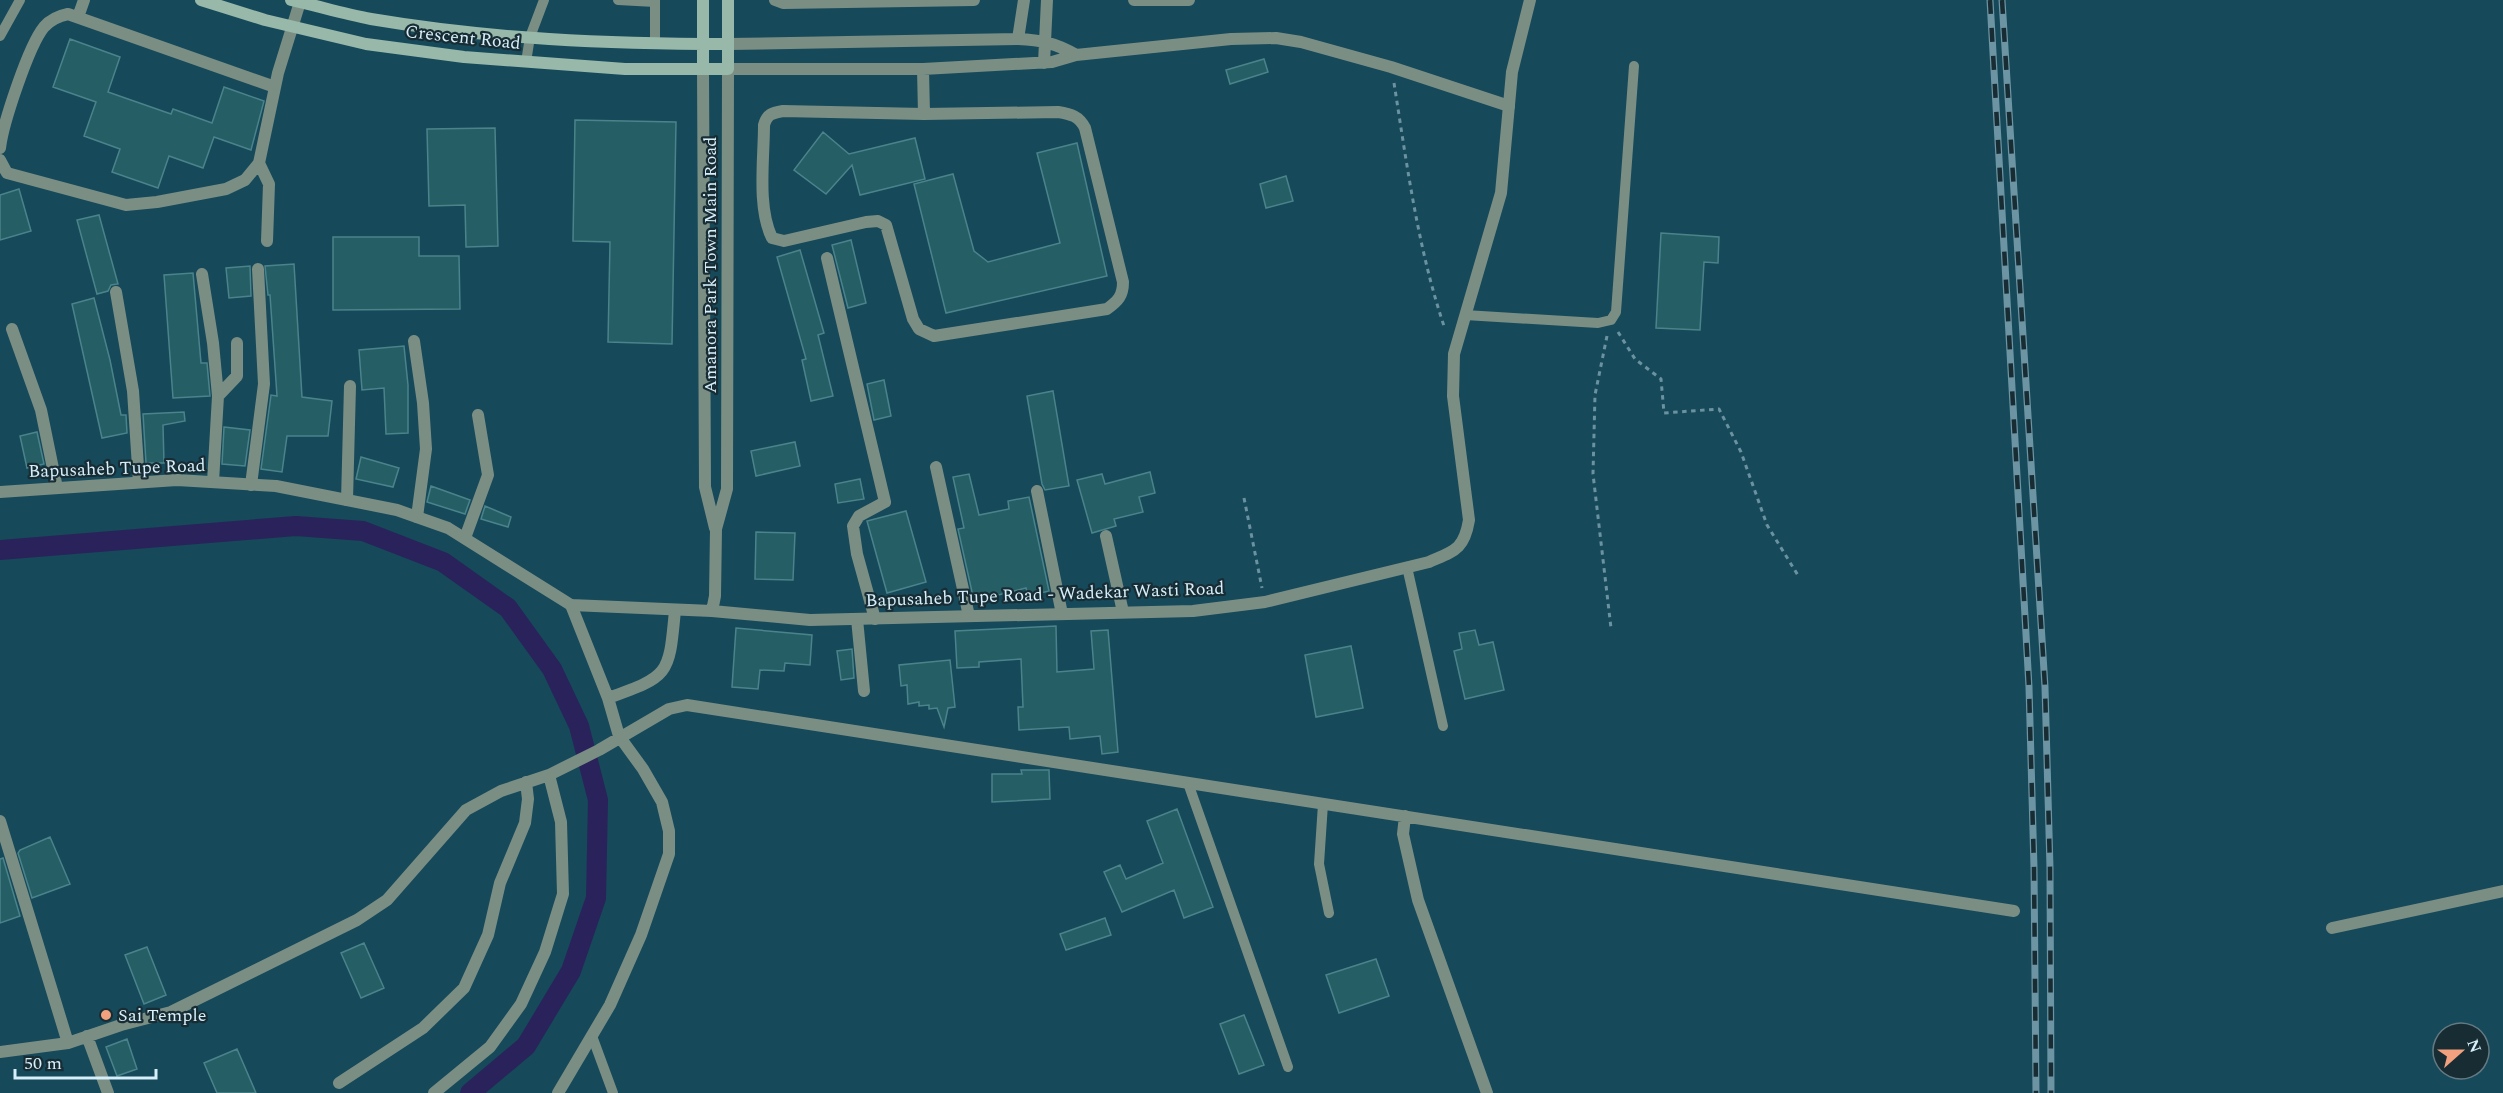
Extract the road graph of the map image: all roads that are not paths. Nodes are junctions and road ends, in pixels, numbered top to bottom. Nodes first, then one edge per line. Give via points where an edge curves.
1 (20, 0) edge
2 (84, 0) edge
3 (201, 0) edge
4 (544, 0) edge
5 (618, 0) edge
6 (703, 0) edge
7 (728, 0) edge
8 (775, 0) edge
9 (974, 0) edge
10 (1024, 0) edge
11 (1047, 0) edge
12 (1134, 0) edge
13 (1189, 0) edge
14 (1530, 0) edge
15 (296, 1) edge
16 (655, 1) edge
17 (78, 17) junction
18 (294, 27) junction
19 (0, 36) edge
20 (530, 37) junction
21 (1018, 39) junction
22 (1045, 40) junction
23 (655, 44) junction
24 (703, 44) junction
25 (728, 44) junction
26 (1076, 55) junction
27 (526, 62) junction
28 (1044, 63) junction
29 (1634, 66) dead end
30 (703, 69) junction
31 (728, 69) junction
32 (923, 69) junction
33 (275, 87) junction
34 (1509, 106) junction
35 (924, 114) junction
36 (0, 148) edge
37 (0, 160) edge
38 (259, 163) junction
39 (267, 241) dead end
40 (827, 258) dead end
41 (258, 269) dead end
42 (202, 274) dead end
43 (116, 292) dead end
44 (1465, 315) junction
45 (12, 329) dead end
46 (414, 341) dead end
47 (237, 343) dead end
48 (704, 347) junction
49 (727, 347) junction
50 (350, 386) dead end
51 (218, 396) junction
52 (478, 415) dead end
53 (936, 467) dead end
54 (139, 482) junction
55 (213, 482) junction
56 (251, 484) junction
57 (57, 488) junction
58 (1037, 491) dead end
59 (0, 492) edge
60 (347, 500) junction
61 (417, 517) junction
62 (716, 529) junction
63 (1106, 536) dead end
64 (465, 538) junction
65 (1407, 567) junction
66 (571, 605) junction
67 (675, 610) junction
68 (712, 611) junction
69 (1123, 612) junction
70 (1062, 614) junction
71 (969, 616) junction
72 (875, 619) junction
73 (857, 620) junction
74 (864, 692) dead end
75 (608, 698) junction
76 (1443, 726) dead end
77 (620, 736) junction
78 (549, 776) junction
79 (526, 782) junction
80 (1188, 783) junction
81 (1323, 804) junction
82 (1405, 816) junction
83 (0, 821) edge
84 (2503, 891) edge
85 (2014, 911) dead end
86 (1329, 913) dead end
87 (2332, 928) dead end
88 (87, 1036) junction
89 (592, 1036) junction
90 (68, 1043) junction
91 (0, 1052) edge
92 (1288, 1067) dead end
93 (339, 1083) dead end
94 (108, 1093) edge
95 (434, 1093) edge
96 (558, 1093) edge
97 (613, 1093) edge
98 (1487, 1093) edge

1 - 19 lane
2 - 17 street
3 - 18 main road, Crescent Road
4 - 20 lane
5 - 16 lane
6 - 24 main road, Amanora Park Town Main Road
7 - 25 main road, Amanora Park Town Main Road
8 - 9 street
10 - 21 street
11 - 22 street
12 - 13 street
14 - 34 street, Bapusaheb Tupe Road - Wadekar Wasti Road via 1512,72
15 - 18 street
15 - 20 main road, Crescent Road via 370,19
16 - 23 lane
17 - 33 street
17 - 36 street via 68,14 54,18 43,28 25,64
18 - 27 main road, Crescent Road via 366,44
18 - 33 street
20 - 23 main road, Crescent Road
20 - 27 lane
21 - 22 street
21 - 25 street
22 - 26 street
22 - 28 street
23 - 24 main road, Crescent Road
24 - 25 main road, Crescent Road
24 - 30 main road, Amanora Park Town Main Road
25 - 31 main road, Amanora Park Town Main Road
26 - 28 street
26 - 34 street via 1276,38 1391,67
27 - 30 main road, Crescent Road via 625,69
28 - 32 street
29 - 44 lane via 1616,312 1611,320 1598,323
30 - 31 main road, Crescent Road
30 - 48 street, Amanora Park Town Main Road
31 - 32 street
31 - 49 street, Amanora Park Town Main Road
32 - 35 street
33 - 38 street
34 - 44 street, Bapusaheb Tupe Road - Wadekar Wasti Road via 1501,194
35 - 35 street via 772,113 764,125 765,224 771,238 784,241 866,222 886,225 913,319 919,329 934,336 1107,309 1117,302 1124,282 1080,119 1058,112
37 - 38 street via 7,174 126,205 226,189 245,180
38 - 39 street via 269,184
40 - 72 street via 885,502 859,516 853,526
41 - 56 street via 264,384
42 - 51 street
43 - 54 street via 133,391
44 - 65 street, Bapusaheb Tupe Road - Wadekar Wasti Road via 1454,354 1454,396 1469,520 1466,538 1453,551
45 - 57 street via 41,410
46 - 61 street via 426,449
47 - 51 street via 237,376
48 - 49 street
48 - 62 street, Amanora Park Town Main Road via 705,487
49 - 62 street, Amanora Park Town Main Road via 727,489
50 - 60 street
51 - 55 street
52 - 64 street via 488,475
53 - 71 street
54 - 55 street, Bapusaheb Tupe Road
54 - 57 street, Bapusaheb Tupe Road
55 - 56 street, Bapusaheb Tupe Road
56 - 60 street, Bapusaheb Tupe Road
57 - 59 street, Bapusaheb Tupe Road
58 - 70 street
60 - 61 street, Bapusaheb Tupe Road
61 - 64 street, Bapusaheb Tupe Road
62 - 68 street, Amanora Park Town Main Road
63 - 69 street
64 - 66 street, Bapusaheb Tupe Road
65 - 69 street, Bapusaheb Tupe Road - Wadekar Wasti Road via 1265,602 1193,611
65 - 76 lane
66 - 67 street, Bapusaheb Tupe Road
66 - 75 street
67 - 68 street, Bapusaheb Tupe Road
67 - 75 street via 665,668 646,685
68 - 73 street, Bapusaheb Tupe Road - Wadekar Wasti Road
69 - 70 street, Bapusaheb Tupe Road - Wadekar Wasti Road
70 - 71 street, Bapusaheb Tupe Road - Wadekar Wasti Road
71 - 72 street, Bapusaheb Tupe Road - Wadekar Wasti Road
72 - 73 street, Bapusaheb Tupe Road - Wadekar Wasti Road
73 - 74 street
75 - 77 street
77 - 78 street
77 - 80 street via 669,709 687,705
77 - 89 street via 662,802 669,831 669,854 641,935
78 - 79 street
78 - 95 street via 561,822 563,894 545,952 520,1004 490,1047
79 - 88 street via 466,810 387,900 357,920 171,1012
79 - 93 street via 525,823 500,883 488,935 464,988 423,1028
80 - 81 street
80 - 92 lane
81 - 82 street
81 - 86 lane via 1319,864
82 - 85 street
82 - 98 street via 1403,834 1418,900
83 - 90 street
84 - 87 street
88 - 90 street
88 - 94 street
89 - 96 street
89 - 97 lane
90 - 91 street

